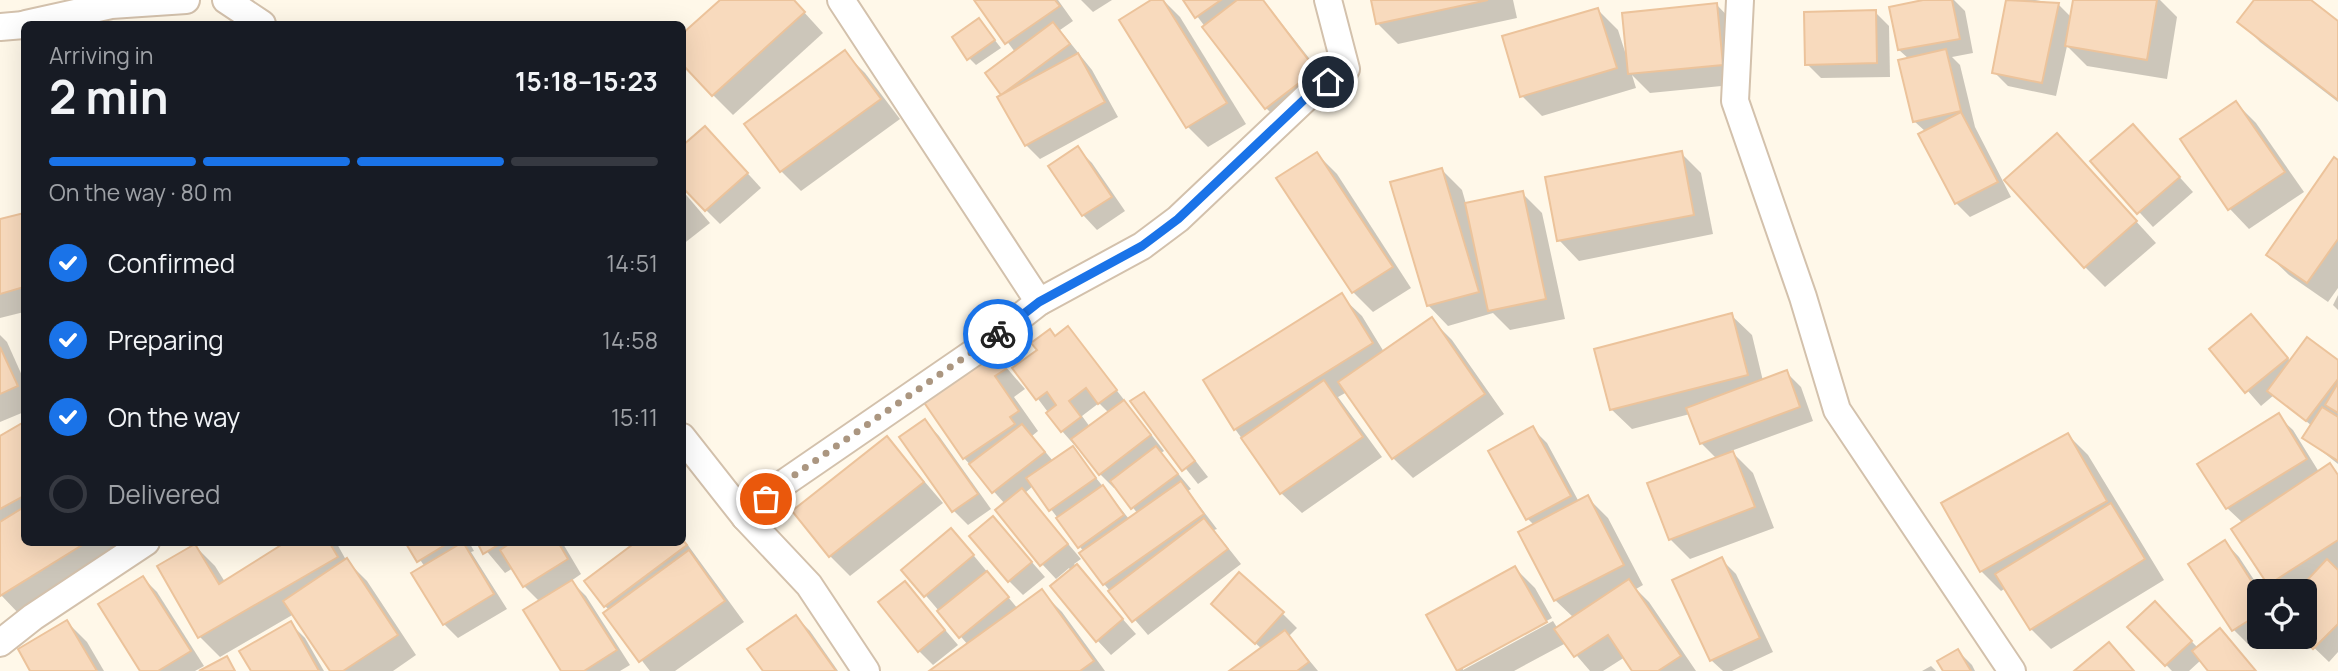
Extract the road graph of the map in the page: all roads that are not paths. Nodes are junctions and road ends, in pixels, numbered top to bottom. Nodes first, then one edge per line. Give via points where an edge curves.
1 (186, 0) edge
2 (226, 0) edge
3 (841, 0) edge
4 (1328, 0) edge
5 (1744, 1) edge
6 (42, 21) edge
7 (258, 21) edge
8 (21, 25) edge
9 (0, 27) edge
10 (1039, 302) junction
11 (686, 442) edge
12 (745, 517) junction
13 (140, 546) edge
14 (0, 643) edge
15 (866, 671) edge
16 (2012, 671) edge

1 - 6 street via 111,5
2 - 7 street
3 - 10 street
4 - 10 street via 1346,69 1310,94 1178,219 1142,246
5 - 16 street via 1735,101 1837,410
8 - 9 street
10 - 12 street via 979,349 786,481
11 - 12 street
12 - 15 street via 809,585
13 - 14 street

